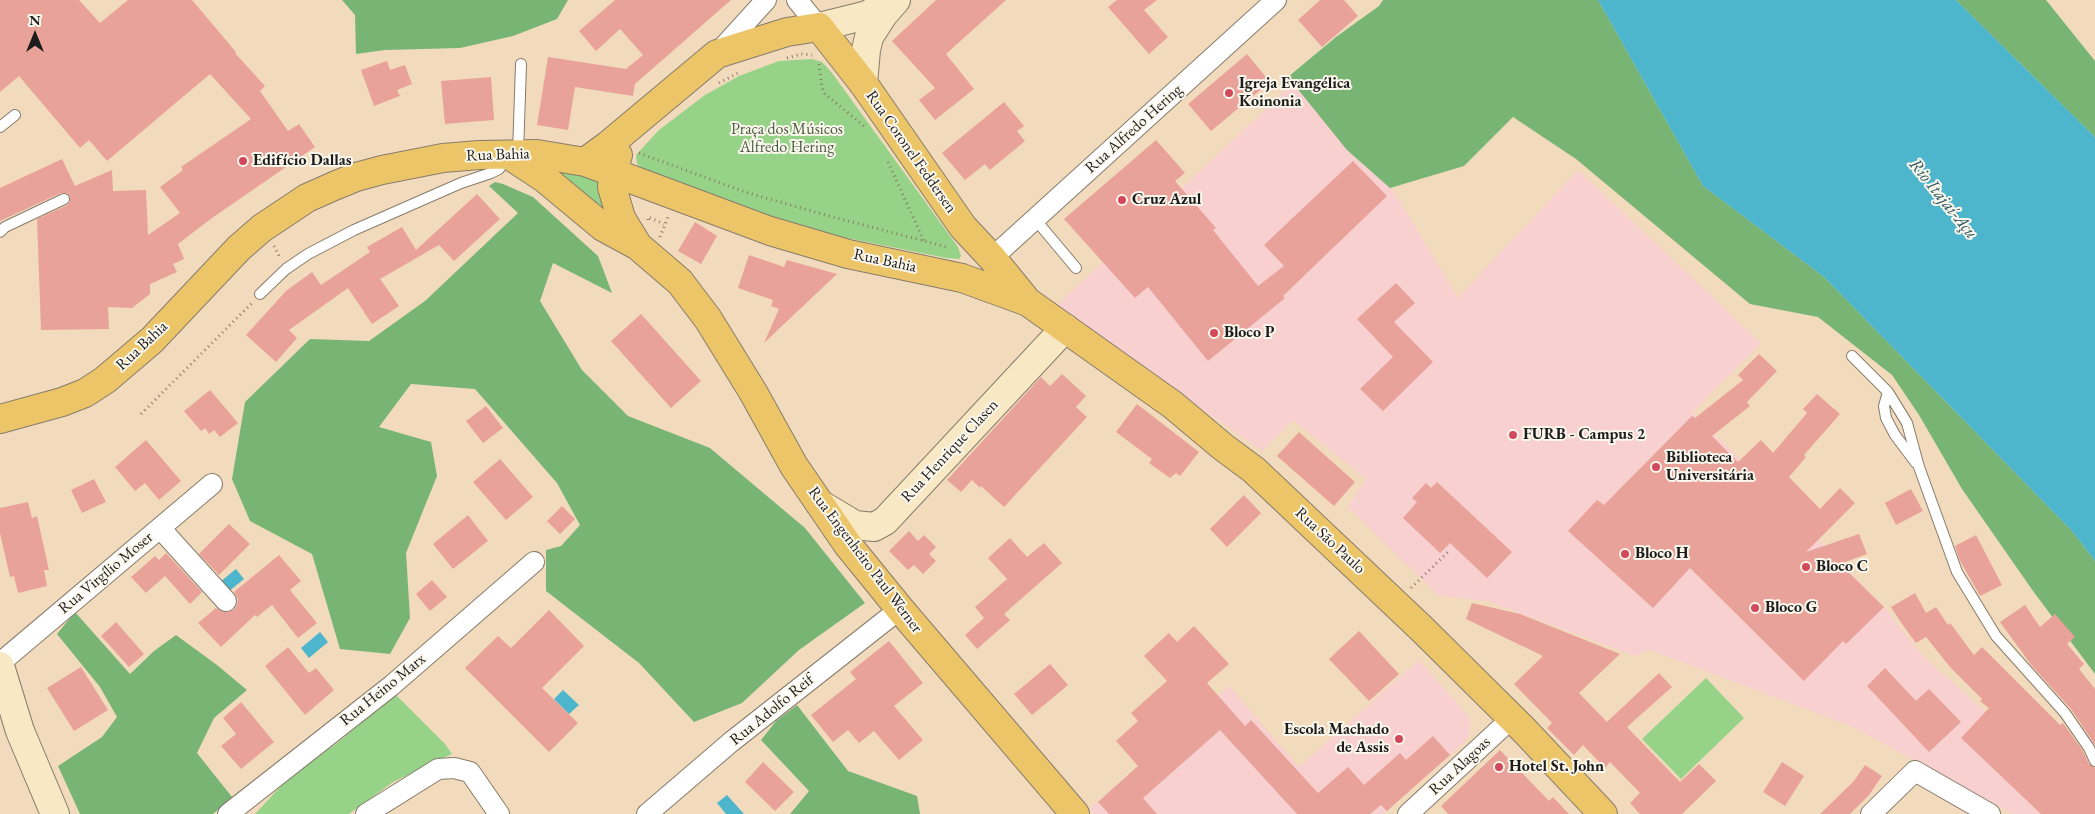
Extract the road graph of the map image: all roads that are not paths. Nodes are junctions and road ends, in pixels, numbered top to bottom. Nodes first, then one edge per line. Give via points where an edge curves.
1 (766, 0) edge
2 (797, 0) edge
3 (895, 0) edge
4 (1276, 0) edge
5 (819, 27) junction
6 (717, 54) junction
7 (521, 64) dead end
8 (864, 83) junction
9 (15, 115) dead end
10 (0, 126) edge
11 (637, 136) junction
12 (513, 155) junction
13 (585, 162) junction
14 (613, 171) junction
15 (64, 199) dead end
16 (1035, 219) junction
17 (0, 232) edge
18 (645, 252) junction
19 (992, 258) junction
20 (1076, 268) dead end
21 (260, 294) road end
22 (1028, 302) junction
23 (1065, 328) junction
24 (1852, 356) dead end
25 (1888, 392) junction
26 (0, 410) edge
27 (29, 411) junction
28 (0, 420) edge
29 (1920, 467) junction
30 (212, 484) dead end
31 (820, 504) junction
32 (160, 528) junction
33 (534, 562) dead end
34 (226, 601) dead end
35 (900, 609) junction
36 (0, 664) edge
37 (1512, 718) junction
38 (2095, 761) edge
39 (238, 811) edge
40 (55, 814) edge
41 (366, 814) edge
42 (499, 814) edge
43 (647, 814) edge
44 (1075, 814) edge
45 (1408, 814) edge
46 (1603, 814) edge
47 (1871, 814) edge
48 (1990, 814) edge

1 - 6 street
2 - 5 street, Rua Coronel Feddersen
3 - 5 street via 867,15
3 - 8 street via 869,37
4 - 16 street, Rua Alfredo Hering
5 - 6 main road via 788,32
5 - 8 main road, Rua Coronel Feddersen
6 - 11 main road
7 - 12 lane
8 - 19 main road, Rua Coronel Feddersen via 963,226
9 - 10 lane
11 - 13 main road via 608,146
11 - 14 main road via 618,152
12 - 13 main road, Rua Bahia via 545,155
12 - 18 main road, Rua Engenheiro Paul Werner via 603,227
12 - 21 lane via 491,174 461,183 308,254 286,269
12 - 27 main road, Rua Bahia via 479,155 406,164 356,177 307,198 239,248 152,340 105,380 85,393
13 - 14 main road, Rua Bahia
14 - 18 main road, Rua Engenheiro Paul Werner via 612,187 621,218
14 - 22 main road, Rua Bahia via 800,241 962,278
15 - 17 lane
16 - 19 street, Rua Alfredo Hering
16 - 20 lane
18 - 31 main road, Rua Engenheiro Paul Werner via 680,282 708,319 794,466
19 - 22 main road, Rua Coronel Feddersen
22 - 23 main road, Rua São Paulo
23 - 31 street, Rua Henrique Clasen via 885,521 874,527 855,526
23 - 37 main road, Rua São Paulo via 1173,405 1254,470 1361,569
24 - 25 lane
25 - 29 lane via 1907,423
25 - 29 lane via 1884,406 1886,418
26 - 27 main road, Rua Bahia
27 - 28 main road, Rua Bahia
29 - 38 lane via 1957,572 1996,636 2066,713
30 - 32 street, Rua Virgílio Moser
31 - 35 main road, Rua Engenheiro Paul Werner
32 - 34 street
32 - 36 street, Rua Virgílio Moser
33 - 39 street, Rua Heino Marx via 391,686
35 - 43 street, Rua Adolfo Reif via 731,742
35 - 44 main road, Rua Engenheiro Paul Werner
36 - 40 street via 20,731
37 - 45 street, Rua Alagoas
37 - 46 main road, Rua São Paulo
41 - 42 street via 438,770 454,768 470,772
47 - 48 street via 1915,771

